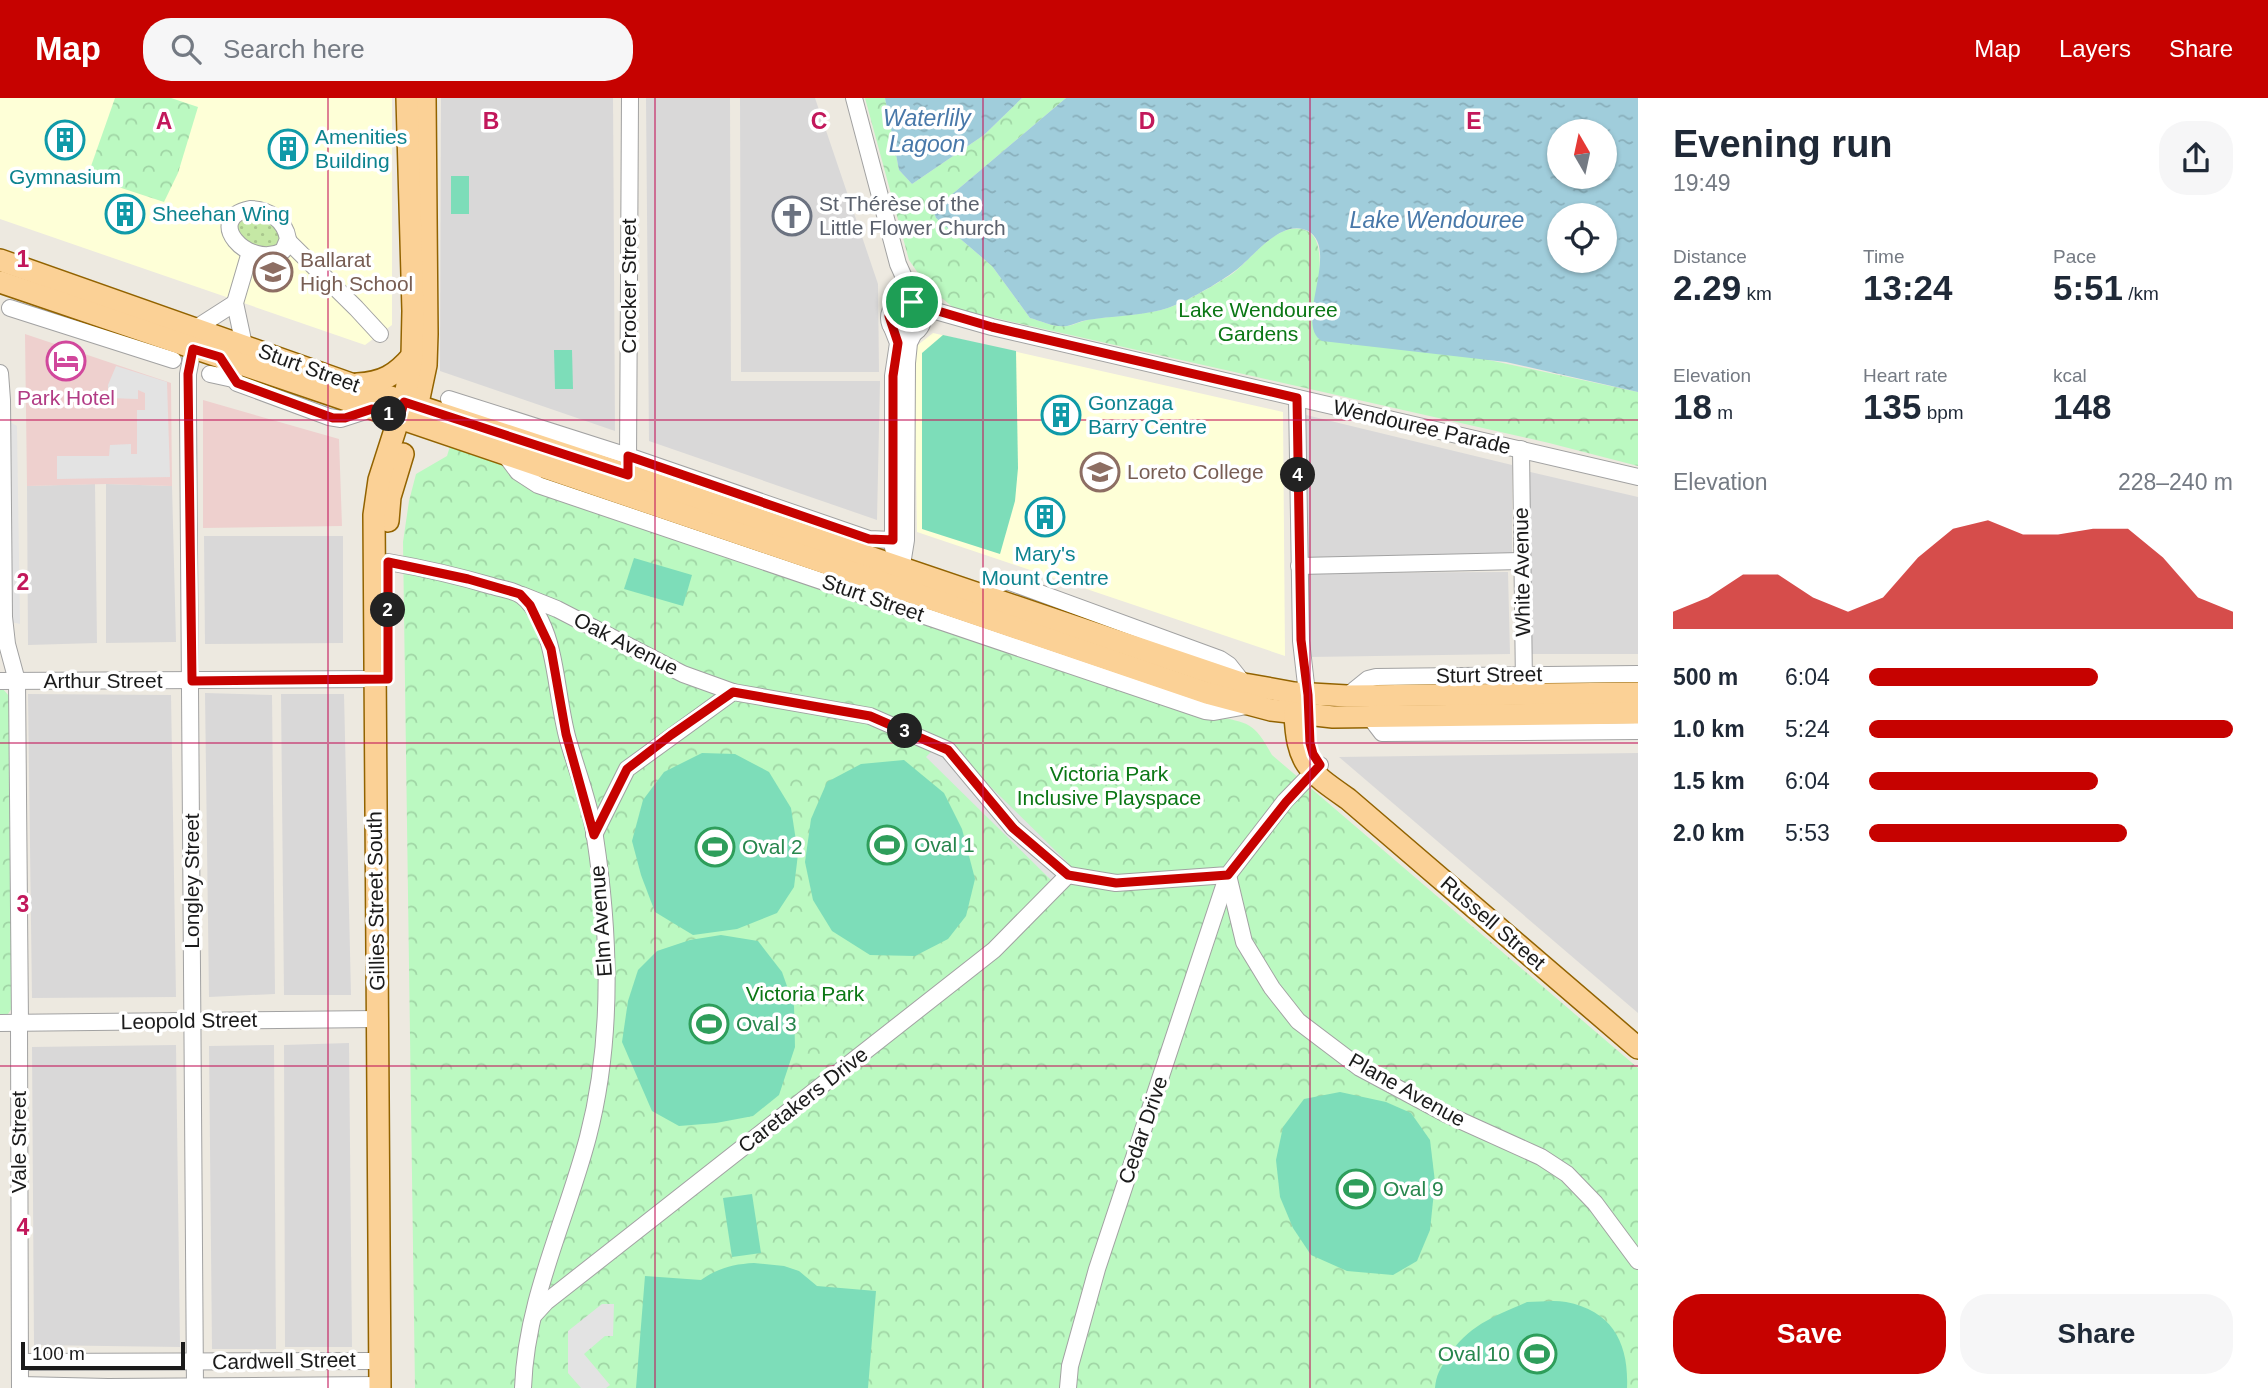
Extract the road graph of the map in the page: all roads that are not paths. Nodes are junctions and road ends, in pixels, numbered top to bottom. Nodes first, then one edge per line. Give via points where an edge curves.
1 (407, 98) edge
2 (425, 98) edge
3 (630, 98) edge
4 (854, 98) edge
5 (288, 241) junction
6 (250, 252) junction
7 (0, 260) edge
8 (898, 264) junction
9 (0, 283) edge
10 (31, 292) junction
11 (235, 303) junction
12 (917, 305) junction
13 (893, 307) junction
14 (10, 308) dead end
15 (36, 316) junction
16 (961, 319) junction
17 (891, 325) junction
18 (915, 332) junction
19 (380, 334) dead end
20 (180, 340) junction
21 (244, 345) junction
22 (132, 348) junction
23 (412, 356) junction
24 (215, 365) junction
25 (0, 373) edge
26 (351, 384) junction
27 (1297, 398) junction
28 (449, 399) dead end
29 (372, 409) junction
30 (409, 412) junction
31 (1521, 449) junction
32 (503, 452) junction
33 (628, 465) junction
34 (1638, 477) edge
35 (893, 540) junction
36 (1521, 561) junction
37 (388, 562) junction
38 (1299, 566) junction
39 (895, 576) junction
40 (520, 594) junction
41 (3, 636) edge
42 (1023, 640) junction
43 (1638, 674) edge
44 (381, 679) junction
45 (0, 681) edge
46 (17, 681) junction
47 (192, 681) junction
48 (1524, 684) junction
49 (733, 692) junction
50 (1638, 693) edge
51 (1301, 704) junction
52 (1638, 713) edge
53 (1369, 716) junction
54 (1638, 731) edge
55 (1316, 768) junction
56 (594, 835) junction
57 (1068, 875) junction
58 (1228, 875) junction
59 (383, 1019) junction
60 (193, 1021) junction
61 (0, 1023) edge
62 (19, 1023) junction
63 (1638, 1048) edge
64 (1638, 1261) edge
65 (532, 1319) junction
66 (387, 1361) junction
67 (20, 1362) junction
68 (195, 1362) junction
69 (20, 1386) edge
70 (387, 1386) edge
71 (195, 1387) edge
72 (523, 1388) edge
73 (1068, 1388) edge

1 - 23 main road
2 - 30 main road via 426,365
3 - 33 street, Crocker Street
4 - 8 street
5 - 6 street via 277,254
5 - 6 street via 276,217 246,210 234,217 230,230 235,242
5 - 19 street
6 - 11 street
7 - 20 main road, Sturt Street
8 - 12 street
8 - 13 street
9 - 10 main road, Sturt Street
10 - 15 street
10 - 20 main road, Sturt Street
11 - 20 street
11 - 21 street
12 - 13 street via 904,301
12 - 16 street, Wendouree Parade
12 - 18 street via 923,317
13 - 17 street
14 - 15 street, Sturt Street
15 - 22 street, Sturt Street
16 - 18 street, Wendouree Parade
16 - 27 street, Wendouree Parade
17 - 18 street via 901,334
17 - 35 street via 898,343 893,376
18 - 39 street via 907,363 907,529
20 - 21 main road, Sturt Street
20 - 22 street
20 - 22 street, Sturt Street
20 - 24 main road, Sturt Street
20 - 47 street, Longley Street via 188,374
21 - 26 main road, Sturt Street
23 - 26 main road via 386,379
23 - 30 main road
24 - 29 main road, Sturt Street
24 - 29 street, Sturt Street via 240,384 333,418
25 - 41 street, Vale Street
26 - 30 main road, Sturt Street
27 - 31 street, Wendouree Parade
27 - 38 street
28 - 33 street, Sturt Street
29 - 30 main road, Sturt Street
30 - 32 main road, Sturt Street
30 - 33 main road, Sturt Street
30 - 37 main road, Gillies Street South via 390,497
30 - 44 main road, Gillies Street South via 379,480 374,504
31 - 34 street, Wendouree Parade
31 - 36 street, White Avenue
32 - 39 main road, Sturt Street
32 - 42 street, Sturt Street via 518,472 538,485
33 - 35 street, Sturt Street via 869,539
33 - 39 main road, Sturt Street
35 - 39 street
36 - 38 street
36 - 48 street, White Avenue
37 - 40 street
37 - 44 main road, Gillies Street South
38 - 51 street
39 - 42 main road, Sturt Street
39 - 51 main road, Sturt Street via 976,594
40 - 49 street, Oak Avenue via 683,674
40 - 56 street, Elm Avenue via 534,611 551,649 566,734
41 - 46 street, Vale Street
42 - 51 main road, Sturt Street via 1256,707
43 - 48 street, Sturt Street
44 - 47 street, Arthur Street
44 - 59 main road, Gillies Street South
45 - 46 street, Arthur Street
46 - 47 street, Arthur Street
46 - 62 street, Vale Street
47 - 60 street, Longley Street
48 - 50 main road, Sturt Street
48 - 51 main road, Sturt Street via 1347,696
49 - 56 street via 627,769
49 - 57 street, Oak Avenue via 870,716 948,750 1013,828
51 - 53 main road, Sturt Street
51 - 55 main road, Russell Street
52 - 53 main road, Sturt Street
53 - 54 street via 1382,733
55 - 58 street
55 - 63 main road, Russell Street
56 - 65 street, Elm Avenue via 605,962 600,1071 587,1138
57 - 58 street via 1116,883
57 - 65 street, Caretakers Drive via 994,950 546,1302
58 - 64 street, Plane Avenue via 1244,942 1298,1021 1360,1068 1567,1174
58 - 73 street, Cedar Drive via 1097,1269
59 - 60 street, Leopold Street
59 - 66 main road, Gillies Street South
60 - 62 street, Leopold Street
60 - 68 street, Longley Street
61 - 62 street, Leopold Street
62 - 67 street, Vale Street
65 - 72 street, Elm Avenue
66 - 68 street, Cardwell Street
66 - 70 main road, Gillies Street South
67 - 68 street, Cardwell Street
67 - 69 street, Vale Street
68 - 71 street, Longley Street
69 - 71 street, Cardwell Street
70 - 71 street, Cardwell Street

